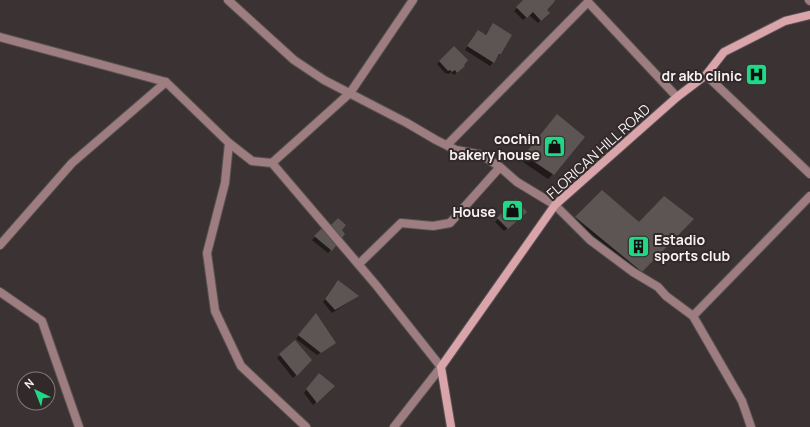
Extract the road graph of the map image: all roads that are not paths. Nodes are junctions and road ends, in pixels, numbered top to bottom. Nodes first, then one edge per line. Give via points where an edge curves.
1 (228, 0) edge
2 (413, 0) edge
3 (586, 1) edge
4 (810, 15) edge
5 (0, 37) edge
6 (706, 75) junction
7 (166, 82) junction
8 (350, 93) junction
9 (677, 97) junction
10 (230, 144) junction
11 (447, 145) junction
12 (272, 163) junction
13 (500, 167) junction
14 (810, 174) edge
15 (810, 196) edge
16 (555, 205) junction
17 (0, 246) edge
18 (358, 264) junction
19 (0, 292) edge
20 (692, 316) junction
21 (441, 367) junction
22 (79, 427) edge
23 (306, 427) edge
24 (394, 427) edge
25 (451, 427) edge
26 (751, 427) edge

1 - 8 street via 294,60
2 - 8 street
3 - 9 street
3 - 11 street
4 - 6 street, FLORICAN HILL ROAD via 785,21 724,52
5 - 7 street
6 - 9 street, FLORICAN HILL ROAD
6 - 14 street
7 - 10 street
7 - 17 street via 72,163
8 - 11 street
8 - 12 street
9 - 16 street, FLORICAN HILL ROAD
10 - 12 street via 252,161
10 - 23 street via 225,183 208,253 215,311 241,366
11 - 13 street via 456,150 482,155
12 - 18 street
13 - 16 street via 517,182
13 - 18 street via 450,223 433,226 401,223
15 - 20 street
16 - 20 street via 590,240 658,287
16 - 21 street, FLORICAN HILL ROAD
18 - 21 street
19 - 22 street via 42,321
20 - 26 street via 742,401
21 - 24 street
21 - 25 street

